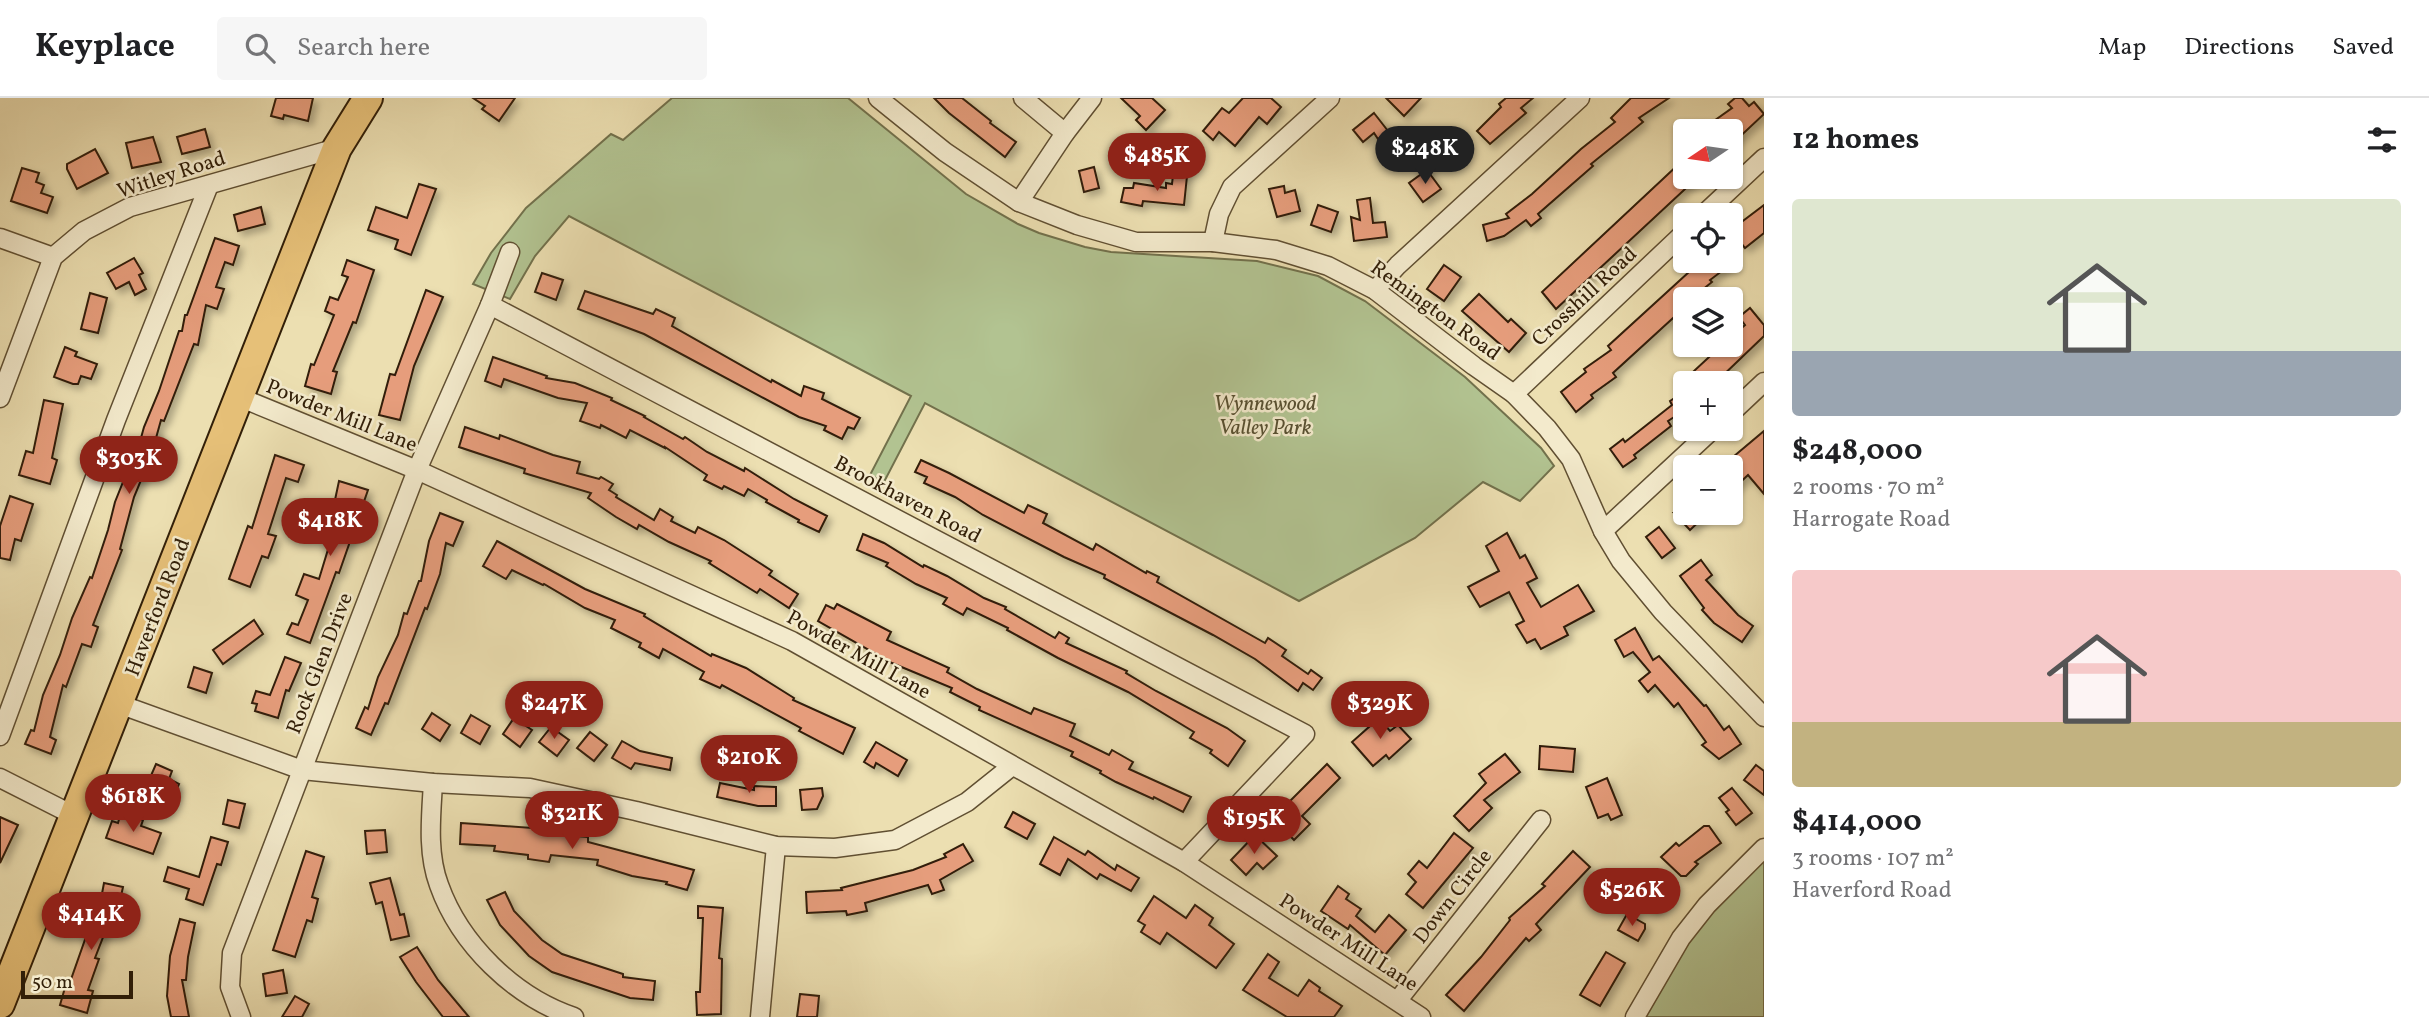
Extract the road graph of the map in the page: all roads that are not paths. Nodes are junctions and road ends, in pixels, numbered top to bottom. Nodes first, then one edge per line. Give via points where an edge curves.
1 (368, 98) edge
2 (878, 98) edge
3 (1023, 98) edge
4 (1092, 98) edge
5 (1331, 98) edge
6 (1580, 98) edge
7 (1065, 133) junction
8 (337, 148) junction
9 (1764, 158) edge
10 (208, 185) junction
11 (1019, 202) junction
12 (1716, 203) edge
13 (0, 238) edge
14 (1213, 242) junction
15 (1673, 243) edge
16 (510, 252) dead end
17 (53, 257) junction
18 (1375, 289) junction
19 (490, 305) junction
20 (1764, 382) edge
21 (1514, 394) junction
22 (239, 397) junction
23 (0, 398) edge
24 (1743, 402) edge
25 (1700, 441) edge
26 (416, 470) junction
27 (1603, 531) junction
28 (119, 704) junction
29 (1764, 718) edge
30 (0, 736) edge
31 (1013, 766) junction
32 (302, 771) junction
33 (0, 778) edge
34 (433, 783) junction
35 (75, 816) junction
36 (1541, 820) dead end
37 (776, 846) junction
38 (1764, 848) edge
39 (1184, 862) junction
40 (1398, 1000) junction
41 (0, 1004) edge
42 (241, 1017) edge
43 (574, 1017) edge
44 (760, 1017) edge
45 (1421, 1017) edge
46 (1635, 1017) edge

1 - 8 main road, Haverford Road
2 - 11 street, Remington Road via 945,152
3 - 7 street
4 - 7 street
5 - 14 street via 1232,187
6 - 18 street
7 - 11 street
8 - 10 street, Witley Road
8 - 22 main road, Haverford Road
9 - 12 street
10 - 17 street, Witley Road via 130,207 84,232
10 - 30 street
11 - 14 street, Remington Road via 1136,242
13 - 17 street
14 - 18 street, Remington Road via 1276,250 1328,266
15 - 21 street, Crosshill Road
16 - 19 street, Rock Glen Drive
17 - 23 street
18 - 21 street, Remington Road
19 - 26 street, Rock Glen Drive
19 - 39 street, Brookhaven Road via 1305,734
20 - 24 street
21 - 27 street, Remington Road via 1571,459
22 - 26 street, Powder Mill Lane
22 - 28 main road, Haverford Road
25 - 27 street
26 - 31 street, Powder Mill Lane via 792,641
26 - 32 street, Rock Glen Drive
27 - 29 street, Remington Road via 1663,612
28 - 32 street
28 - 35 main road, Haverford Road
31 - 37 street via 967,802 895,839 835,848
31 - 39 street, Powder Mill Lane
32 - 34 street
32 - 42 street, Rock Glen Drive via 232,953 230,987
33 - 35 street
34 - 37 street via 530,788
34 - 43 street via 430,835 438,884 466,940 511,983
35 - 41 main road, Haverford Road
36 - 40 street, Down Circle
37 - 44 street
38 - 46 street via 1681,938
39 - 40 street, Powder Mill Lane
40 - 45 street, Powder Mill Lane

